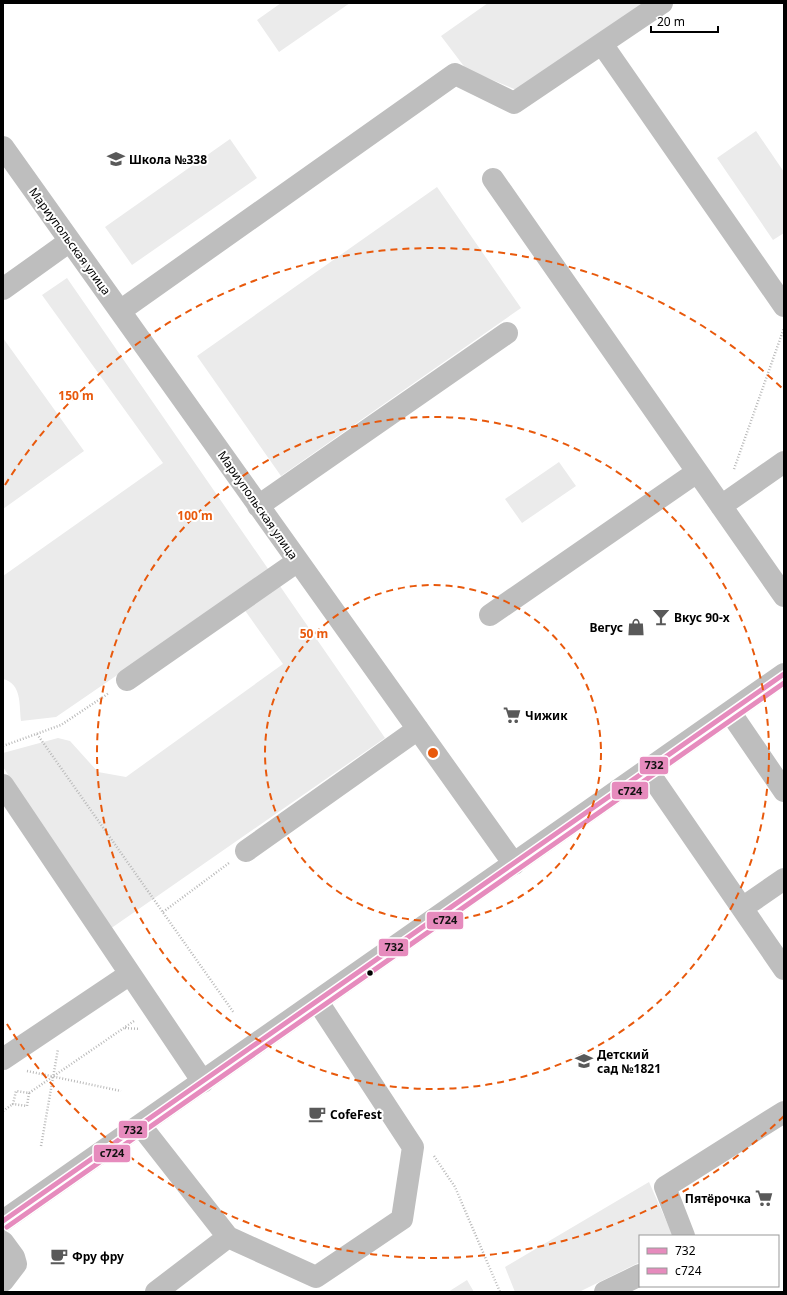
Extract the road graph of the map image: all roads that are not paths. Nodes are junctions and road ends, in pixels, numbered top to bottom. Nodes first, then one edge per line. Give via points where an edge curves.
1 (662, 3) edge
2 (602, 44) junction
3 (3, 147) edge
4 (493, 179) dead end
5 (70, 241) junction
6 (3, 289) edge
7 (784, 306) edge
8 (120, 311) junction
9 (507, 334) dead end
10 (784, 462) edge
11 (697, 472) junction
12 (258, 506) junction
13 (721, 506) junction
14 (298, 561) junction
15 (784, 596) edge
16 (490, 615) dead end
17 (784, 674) edge
18 (127, 680) road end
19 (730, 712) junction
20 (418, 729) junction
21 (647, 770) junction
22 (3, 785) edge
23 (784, 791) edge
24 (246, 851) road end
25 (514, 864) junction
26 (784, 878) edge
27 (742, 908) junction
28 (784, 969) edge
29 (130, 974) junction
30 (318, 1002) junction
31 (3, 1059) edge
32 (203, 1082) junction
33 (784, 1112) edge
34 (141, 1126) junction
35 (3, 1222) edge
36 (684, 1235) edge
37 (228, 1238) junction
38 (3, 1242) edge
39 (639, 1275) edge
40 (3, 1281) edge
41 (318, 1285) edge
42 (156, 1292) edge
43 (605, 1292) edge

1 - 2 street
2 - 7 street
2 - 8 street via 514,103 455,74
3 - 5 street, Мариупольская улица
4 - 11 street
5 - 6 street
5 - 8 street, Мариупольская улица
8 - 12 street, Мариупольская улица
9 - 12 street
10 - 13 street
11 - 13 street
11 - 16 street
12 - 14 street, Мариупольская улица
13 - 15 street
14 - 18 street
14 - 20 street, Мариупольская улица
17 - 19 street
19 - 21 street
19 - 23 street
20 - 24 street
20 - 25 street, Мариупольская улица
21 - 25 street
21 - 27 street
22 - 29 street
25 - 30 street
26 - 27 street
27 - 28 street
29 - 31 street
29 - 32 street
30 - 32 street
30 - 41 street via 414,1147 402,1219
32 - 34 street
33 - 36 street via 665,1187
34 - 35 street
34 - 37 street
37 - 41 street
37 - 42 street
38 - 40 street via 16,1264
39 - 43 street

